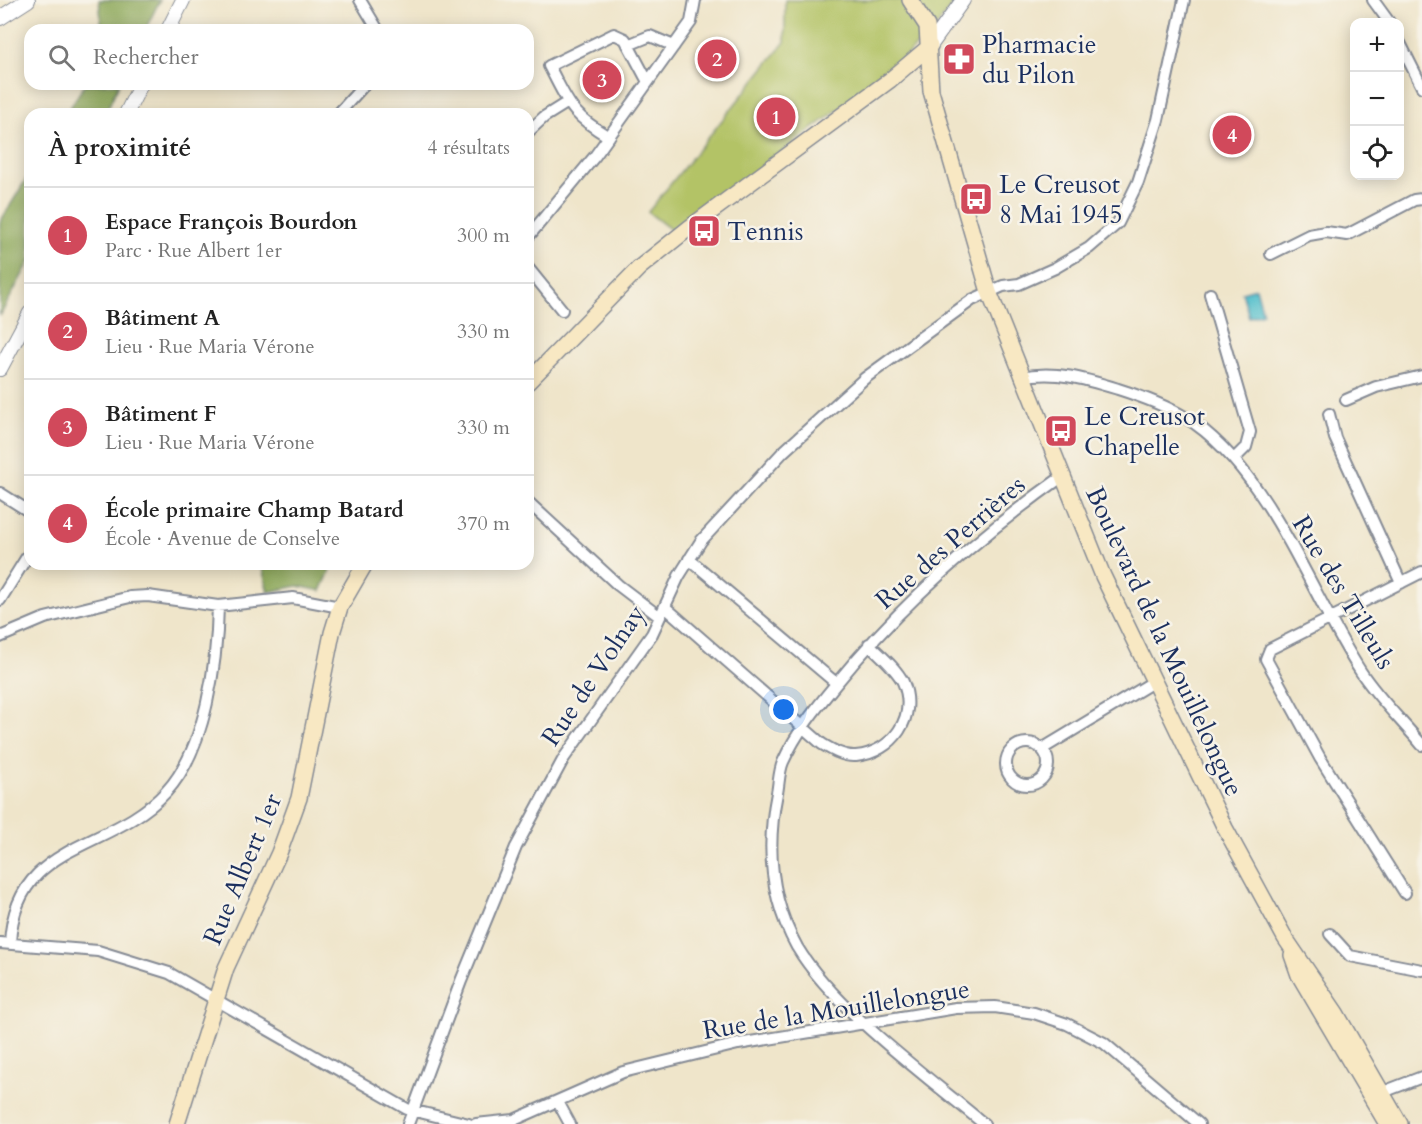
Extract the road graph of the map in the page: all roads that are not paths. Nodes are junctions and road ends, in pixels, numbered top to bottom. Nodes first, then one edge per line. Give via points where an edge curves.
1 (28, 0) edge
2 (183, 0) edge
3 (360, 0) edge
4 (695, 0) edge
5 (910, 0) edge
6 (963, 0) edge
7 (1184, 0) edge
8 (1373, 0) edge
9 (0, 18) edge
10 (1386, 18) edge
11 (171, 24) edge
12 (374, 24) edge
13 (628, 45) junction
14 (674, 46) junction
15 (930, 46) junction
16 (1404, 51) edge
17 (648, 82) junction
18 (1422, 87) edge
19 (138, 90) edge
20 (360, 90) edge
21 (568, 102) junction
22 (129, 108) edge
23 (344, 108) edge
24 (534, 126) edge
25 (609, 137) junction
26 (1422, 200) edge
27 (534, 230) edge
28 (1271, 254) dead end
29 (534, 275) edge
30 (989, 292) junction
31 (1210, 294) dead end
32 (562, 310) dead end
33 (24, 324) edge
34 (0, 369) edge
35 (534, 376) edge
36 (1422, 376) edge
37 (1021, 377) junction
38 (1346, 400) dead end
39 (1329, 414) dead end
40 (1234, 459) junction
41 (1063, 476) junction
42 (0, 493) edge
43 (24, 508) edge
44 (534, 508) edge
45 (688, 559) junction
46 (24, 562) edge
47 (362, 570) edge
48 (1422, 572) edge
49 (1401, 583) junction
50 (0, 600) edge
51 (218, 606) junction
52 (340, 607) junction
53 (665, 607) junction
54 (660, 617) junction
55 (1330, 620) junction
56 (0, 637) edge
57 (869, 644) junction
58 (1153, 682) junction
59 (836, 683) junction
60 (804, 726) junction
61 (1422, 746) edge
62 (1042, 749) dead end
63 (1405, 892) dead end
64 (1329, 934) dead end
65 (1285, 938) junction
66 (5, 943) edge
67 (1422, 970) edge
68 (216, 999) junction
69 (865, 1023) junction
70 (1422, 1077) edge
71 (1360, 1079) junction
72 (1383, 1092) junction
73 (558, 1101) junction
74 (413, 1111) junction
75 (492, 1123) edge
76 (177, 1124) edge
77 (408, 1124) edge
78 (469, 1124) edge
79 (476, 1124) edge
80 (570, 1124) edge
81 (984, 1124) edge
82 (1198, 1124) edge
83 (1387, 1124) edge
84 (1400, 1124) edge

1 - 9 street
2 - 11 street
3 - 12 street
4 - 14 street via 691,22
5 - 15 main road, Boulevard de la Mouillelongue via 927,26
6 - 15 street
7 - 30 street, Rue de Volnay via 1158,120 1138,182 1118,223 1089,248 1055,268
8 - 10 street
13 - 14 street via 650,36
13 - 17 street
13 - 21 street via 621,35 610,34 549,66
14 - 17 street
15 - 30 main road, Boulevard de la Mouillelongue via 931,91
15 - 35 main road via 639,268
16 - 18 street
17 - 25 street
19 - 22 street
20 - 23 street
21 - 24 street
21 - 25 street via 580,119
25 - 27 street
26 - 28 street via 1414,200 1347,235 1309,235
29 - 32 street
30 - 37 main road, Boulevard de la Mouillelongue
30 - 45 street, Rue de Volnay via 972,300 865,378 783,452 715,524
31 - 40 street via 1250,432 1246,447
33 - 34 street
36 - 38 street via 1376,387
37 - 40 street, Rue des Tilleuls via 1072,375 1125,392 1185,417
37 - 41 main road, Boulevard de la Mouillelongue
39 - 49 street via 1335,438
40 - 55 street, Rue des Tilleuls via 1259,490
41 - 57 street, Rue des Perrières via 1002,520
41 - 58 main road, Boulevard de la Mouillelongue via 1103,576
42 - 43 street
44 - 54 street via 618,585
45 - 53 street, Rue de Volnay
45 - 59 street
46 - 50 street
47 - 52 main road, Rue Albert 1er
48 - 49 street
49 - 55 street
51 - 52 street via 293,598
51 - 56 street via 148,596 120,598 45,618
51 - 66 street via 213,661 198,736 185,766 150,808 70,849 41,869 21,897
52 - 68 main road, Rue Albert 1er via 326,654 299,798 279,853 242,927
53 - 54 street, Rue de Volnay
53 - 60 street
54 - 74 street, Rue de Volnay via 640,653 564,758 516,847
55 - 61 street, Rue des Tilleuls via 1363,674
55 - 63 street via 1270,649 1266,659 1320,758
57 - 59 street, Rue des Perrières
57 - 60 street, Rue des Perrières via 902,682 907,721 879,748 855,757 822,744
58 - 62 street
58 - 65 main road, Boulevard de la Mouillelongue
59 - 60 street, Rue des Perrières
60 - 69 street, Rue des Perrières via 783,763 773,810 770,850 776,896 803,956
64 - 67 street via 1350,956
65 - 71 main road, Boulevard de la Mouillelongue via 1299,975
65 - 72 main road, Boulevard de la Mouillelongue via 1314,976
66 - 68 street via 98,951 169,973
68 - 74 street
68 - 76 main road, Rue Albert 1er
69 - 73 street, Rue de la Mouillelongue via 738,1044 623,1072
69 - 81 street, Rue des Perrières
69 - 82 street, Rue de la Mouillelongue via 956,1008 995,1007 1034,1013 1104,1043
70 - 72 street
71 - 72 street
71 - 83 main road, Boulevard de la Mouillelongue
72 - 84 main road, Boulevard de la Mouillelongue
73 - 75 street, Rue de la Mouillelongue via 514,1120
73 - 80 street
74 - 77 street, Rue de Volnay
74 - 78 street
75 - 79 street, Rue de la Mouillelongue

